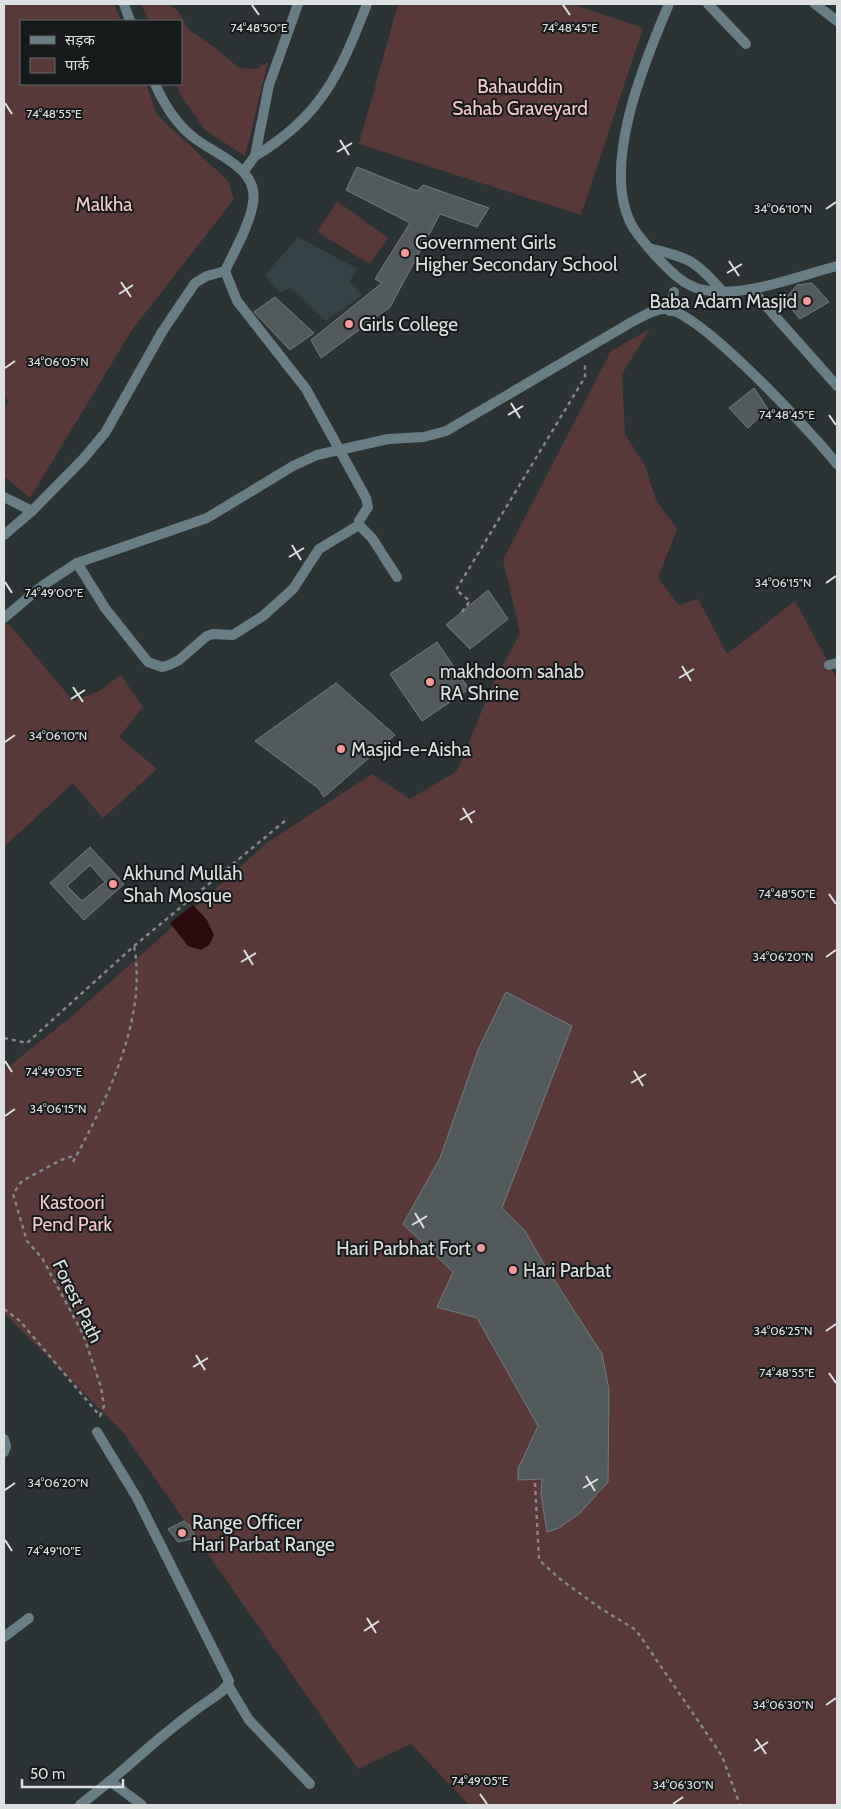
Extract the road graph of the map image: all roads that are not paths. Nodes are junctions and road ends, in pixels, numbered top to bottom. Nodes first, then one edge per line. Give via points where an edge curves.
1 (124, 4) edge
2 (298, 4) edge
3 (367, 4) edge
4 (669, 4) edge
5 (708, 4) edge
6 (815, 4) edge
7 (130, 20) edge
8 (837, 20) edge
9 (746, 44) dead end
10 (156, 85) edge
11 (255, 156) junction
12 (244, 171) junction
13 (649, 248) junction
14 (837, 266) edge
15 (225, 271) junction
16 (677, 285) junction
17 (750, 288) junction
18 (722, 291) junction
19 (670, 311) junction
20 (837, 386) edge
21 (339, 448) junction
22 (837, 464) edge
23 (4, 497) edge
24 (32, 511) junction
25 (359, 525) junction
26 (4, 535) edge
27 (77, 563) junction
28 (398, 577) dead end
29 (4, 618) edge
30 (97, 1432) dead end
31 (4, 1439) edge
32 (4, 1452) edge
33 (30, 1618) dead end
34 (4, 1636) edge
35 (228, 1685) junction
36 (110, 1781) junction
37 (310, 1784) dead end
38 (80, 1805) edge
39 (142, 1805) edge

1 - 7 street
2 - 11 street via 269,85
3 - 11 street via 348,55 322,100 295,128
4 - 13 street via 623,136 622,187 626,208 633,228
5 - 9 street
6 - 8 street
10 - 12 street via 179,124
11 - 12 street
12 - 15 street via 251,184 253,205
13 - 16 street
13 - 18 street via 685,257 704,270
14 - 17 street
15 - 21 street via 237,301 306,389
15 - 24 street via 194,283 105,432
16 - 18 street
16 - 19 street
17 - 18 street
17 - 20 street
19 - 21 street via 652,312 446,432
19 - 22 street via 697,324 769,389
21 - 25 street via 368,502
21 - 27 street via 293,466 207,518
23 - 24 street
24 - 26 street
25 - 27 street via 318,549 293,588 263,616 233,635 207,636 179,660 162,667 154,666 142,657 105,608
25 - 28 street via 372,538
27 - 29 street via 42,586
30 - 35 street via 141,1506 228,1675
31 - 32 street
33 - 34 street
35 - 36 street via 180,1720
35 - 37 street via 249,1720
36 - 38 street
36 - 39 street

